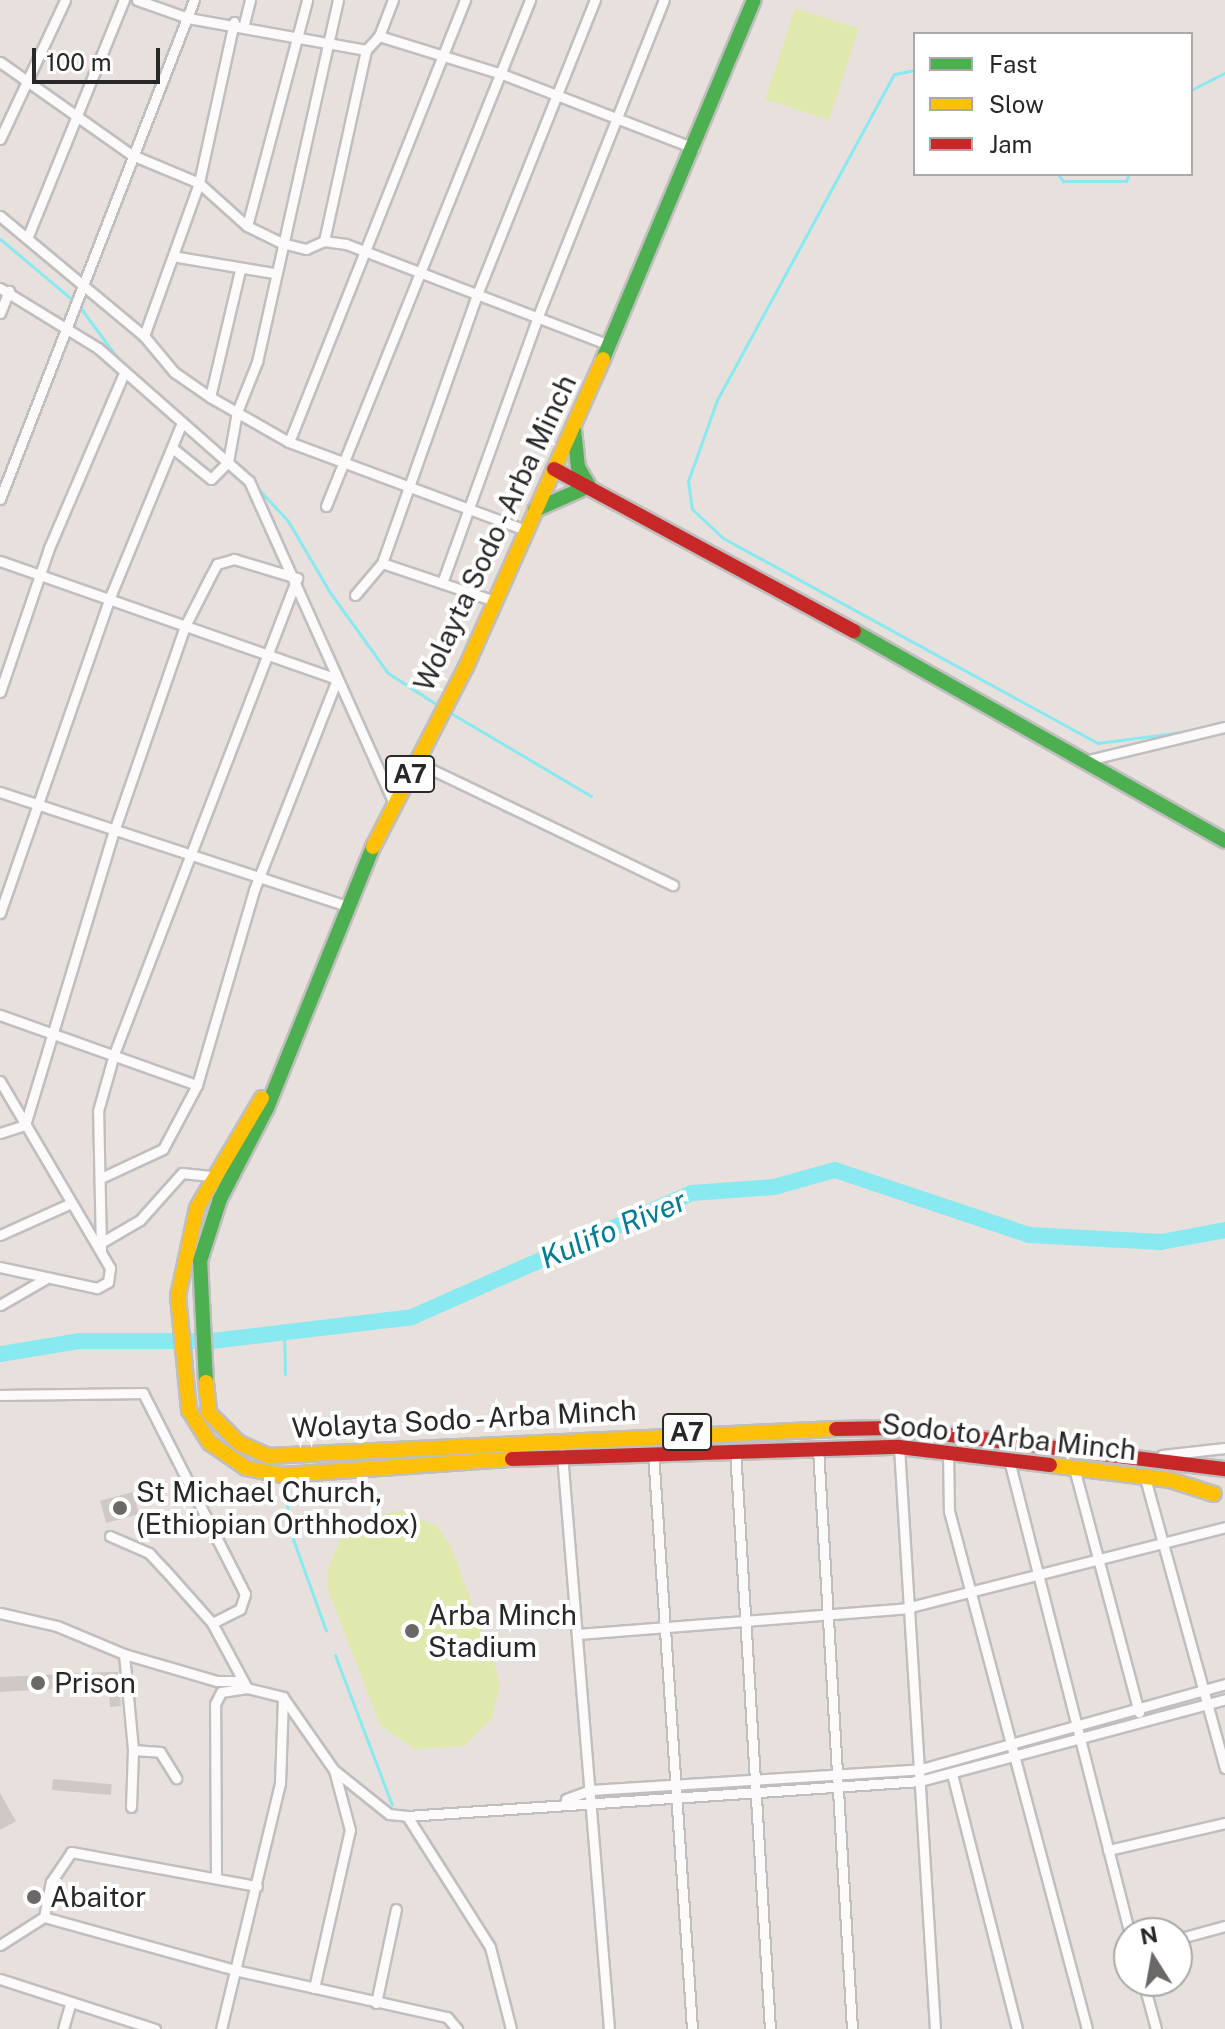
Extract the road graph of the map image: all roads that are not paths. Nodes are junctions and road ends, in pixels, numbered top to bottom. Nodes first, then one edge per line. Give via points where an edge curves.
1 (65, 0) edge
2 (124, 0) edge
3 (137, 0) edge
4 (194, 0) edge
5 (250, 0) edge
6 (307, 0) edge
7 (338, 0) edge
8 (393, 0) edge
9 (465, 0) edge
10 (530, 0) edge
11 (595, 0) edge
12 (664, 0) edge
13 (754, 0) edge
14 (188, 18) junction
15 (239, 23) junction
16 (298, 35) junction
17 (379, 36) junction
18 (327, 40) junction
19 (366, 50) junction
20 (444, 54) junction
21 (0, 62) edge
22 (502, 74) junction
23 (28, 82) junction
24 (559, 98) junction
25 (76, 115) junction
26 (616, 120) junction
27 (0, 139) edge
28 (694, 148) junction
29 (132, 155) junction
30 (199, 183) junction
31 (0, 216) edge
32 (247, 226) junction
33 (28, 236) junction
34 (324, 241) junction
35 (282, 243) junction
36 (365, 251) junction
37 (178, 257) junction
38 (240, 270) junction
39 (274, 273) junction
40 (425, 273) junction
41 (81, 288) junction
42 (5, 289) edge
43 (478, 292) junction
44 (0, 313) edge
45 (538, 316) junction
46 (66, 332) junction
47 (144, 336) junction
48 (609, 345) junction
49 (124, 373) junction
50 (210, 397) junction
51 (237, 412) junction
52 (182, 422) junction
53 (574, 428) junction
54 (289, 442) junction
55 (175, 450) junction
56 (228, 462) junction
57 (348, 462) junction
58 (554, 469) junction
59 (413, 485) junction
60 (589, 486) junction
61 (0, 499) edge
62 (326, 506) dead end
63 (467, 508) junction
64 (535, 510) junction
65 (526, 530) junction
66 (0, 561) edge
67 (382, 563) junction
68 (39, 575) junction
69 (297, 578) junction
70 (442, 583) junction
71 (355, 595) dead end
72 (110, 597) junction
73 (495, 601) junction
74 (185, 626) junction
75 (267, 659) junction
76 (337, 679) junction
77 (0, 692) edge
78 (1225, 727) edge
79 (416, 762) junction
80 (1081, 762) junction
81 (0, 792) edge
82 (38, 804) junction
83 (394, 804) junction
84 (114, 831) junction
85 (1225, 841) edge
86 (186, 857) junction
87 (258, 879) junction
88 (673, 885) dead end
89 (346, 906) junction
90 (0, 913) edge
91 (0, 1015) edge
92 (55, 1033) junction
93 (114, 1054) junction
94 (0, 1081) edge
95 (274, 1083) junction
96 (197, 1085) junction
97 (25, 1125) junction
98 (0, 1133) edge
99 (213, 1176) junction
100 (103, 1177) junction
101 (69, 1204) junction
102 (0, 1235) edge
103 (102, 1245) junction
104 (0, 1267) edge
105 (45, 1279) junction
106 (0, 1305) edge
107 (0, 1395) edge
108 (962, 1434) junction
109 (562, 1439) junction
110 (427, 1445) junction
111 (899, 1447) junction
112 (818, 1448) junction
113 (1225, 1448) edge
114 (735, 1449) junction
115 (953, 1451) junction
116 (653, 1452) junction
117 (562, 1455) junction
118 (1143, 1457) junction
119 (1009, 1460) junction
120 (428, 1464) junction
121 (1074, 1468) junction
122 (1225, 1470) edge
123 (317, 1473) joint
124 (1145, 1478) junction
125 (1214, 1494) junction
126 (1225, 1509) edge
127 (1225, 1527) edge
128 (110, 1536) dead end
129 (1165, 1542) junction
130 (1100, 1557) junction
131 (1036, 1575) junction
132 (969, 1594) junction
133 (906, 1608) junction
134 (0, 1613) edge
135 (824, 1617) junction
136 (212, 1623) junction
137 (746, 1623) junction
138 (666, 1630) junction
139 (579, 1634) junction
140 (124, 1654) junction
141 (245, 1684) junction
142 (1225, 1684) edge
143 (1204, 1689) junction
144 (283, 1697) junction
145 (1225, 1699) edge
146 (1207, 1703) junction
147 (1138, 1708) junction
148 (1141, 1720) junction
149 (1075, 1725) junction
150 (1078, 1738) junction
151 (1013, 1743) junction
152 (133, 1750) junction
153 (1016, 1755) junction
154 (1225, 1768) edge
155 (921, 1769) junction
156 (334, 1770) junction
157 (952, 1774) junction
158 (838, 1776) junction
159 (176, 1778) dead end
160 (756, 1780) junction
161 (920, 1781) junction
162 (678, 1785) junction
163 (839, 1788) junction
164 (591, 1790) junction
165 (757, 1793) junction
166 (678, 1797) junction
167 (561, 1801) junction
168 (593, 1804) junction
169 (131, 1807) dead end
170 (407, 1816) junction
171 (1225, 1823) edge
172 (1108, 1850) junction
173 (216, 1876) junction
174 (257, 1886) junction
175 (396, 1909) dead end
176 (44, 1917) junction
177 (1126, 1917) edge
178 (1225, 1926) edge
179 (1193, 1935) edge
180 (0, 1945) edge
181 (239, 1971) junction
182 (0, 1979) edge
183 (314, 1988) junction
184 (1147, 1997) edge
185 (376, 2003) junction
186 (70, 2005) junction
187 (142, 2027) edge
188 (63, 2029) edge
189 (155, 2029) edge
190 (221, 2029) edge
191 (457, 2029) edge
192 (511, 2029) edge
193 (609, 2029) edge
194 (692, 2029) edge
195 (770, 2029) edge
196 (852, 2029) edge
197 (935, 2029) edge
198 (1017, 2029) edge
199 (1087, 2029) edge
200 (1156, 2029) edge

1 - 23 street
2 - 25 street
3 - 14 street
4 - 14 street
5 - 15 street
6 - 16 street
7 - 18 street
8 - 17 street
9 - 20 street
10 - 22 street
11 - 24 street
12 - 26 street
13 - 28 main road, Wolayta Sodo - Arba Minch / A7
14 - 15 street
14 - 29 street
15 - 16 street
15 - 30 street
16 - 18 street
16 - 32 street
17 - 19 street
17 - 20 street
18 - 19 street
18 - 35 street
19 - 34 street
20 - 22 street
20 - 36 street
21 - 23 street
22 - 24 street
22 - 40 street
23 - 25 street
23 - 27 street
24 - 26 street
24 - 43 street
25 - 29 street
25 - 33 street
26 - 28 street
26 - 45 street
28 - 48 main road, Wolayta Sodo - Arba Minch / A7
29 - 30 street
29 - 41 street
30 - 32 street
30 - 37 street
31 - 33 street
32 - 35 street
33 - 41 street
34 - 35 street via 306,249
34 - 36 street
35 - 39 street
36 - 40 street
36 - 54 street
37 - 38 street
37 - 47 street
38 - 39 street
38 - 50 street
39 - 51 street via 257,362
40 - 43 street
40 - 57 street
41 - 46 street
41 - 47 street
42 - 44 street
42 - 46 street
43 - 45 street
43 - 59 street
45 - 48 street
45 - 63 street
46 - 49 street via 98,348
46 - 61 street
47 - 50 street via 174,372
48 - 53 main road, Wolayta Sodo - Arba Minch / A7
49 - 52 street
49 - 68 street
50 - 51 street
51 - 54 street
51 - 56 street
52 - 55 street
52 - 56 street
53 - 58 main road, Wolayta Sodo - Arba Minch / A7
53 - 60 main road via 578,467
54 - 57 street
55 - 56 street via 211,479
55 - 72 street
56 - 69 street via 249,481
57 - 59 street
57 - 62 street
58 - 60 main road
58 - 64 main road, Wolayta Sodo - Arba Minch / A7
59 - 63 street
59 - 67 street
60 - 64 main road
60 - 80 main road
63 - 65 street
63 - 70 street
64 - 65 main road, Wolayta Sodo - Arba Minch / A7
65 - 73 main road, Wolayta Sodo - Arba Minch / A7
66 - 68 street
67 - 70 street
67 - 71 street
68 - 72 street
68 - 77 street
69 - 74 street via 234,559 217,564
69 - 75 street
69 - 76 street
70 - 73 street
72 - 74 street
72 - 82 street
73 - 79 main road, Wolayta Sodo - Arba Minch / A7
74 - 75 street
74 - 84 street
75 - 76 street
75 - 86 street
76 - 83 street
76 - 87 street
78 - 80 street
79 - 83 main road, Wolayta Sodo - Arba Minch / A7
79 - 88 street
80 - 85 main road
81 - 82 street
82 - 84 street
82 - 90 street
83 - 89 main road, Wolayta Sodo - Arba Minch / A7
84 - 86 street
84 - 92 street
86 - 87 street
86 - 93 street
87 - 89 street
87 - 96 street
89 - 95 main road, Wolayta Sodo - Arba Minch / A7
91 - 92 street
92 - 93 street
92 - 97 street
93 - 96 street
93 - 100 street via 98,1111
94 - 97 street
95 - 99 main road, Wolayta Sodo - Arba Minch / A7
95 - 110 main road, Wolayta Sodo - Arba Minch / A7 via 208,1232 197,1294 202,1367 214,1422 268,1456
96 - 100 street via 163,1149
97 - 98 street
97 - 101 street
99 - 103 street via 182,1173 140,1220
99 - 123 main road, Wolayta Sodo - Arba Minch / A7 via 189,1233 178,1296 181,1370 189,1410 210,1443 246,1468
100 - 103 street
101 - 102 street
101 - 103 street via 93,1247
103 - 105 street via 110,1268 108,1282 97,1288
104 - 105 street
105 - 106 street
107 - 136 street via 143,1393 245,1594 240,1609
108 - 109 main road, Wolayta Sodo - Arba Minch / A7 via 894,1428
108 - 115 main road
108 - 118 main road, Wolayta Sodo - Arba Minch / A7
109 - 110 main road, Wolayta Sodo - Arba Minch / A7
109 - 117 street
110 - 120 main road
111 - 112 main road, Sodo to Arba Minch / A7
111 - 115 main road, Sodo to Arba Minch / A7
111 - 133 street
112 - 114 main road, Sodo to Arba Minch / A7
112 - 135 street
113 - 118 street
114 - 116 main road, Sodo to Arba Minch / A7
114 - 137 street
115 - 119 main road, Sodo to Arba Minch / A7
115 - 132 street via 945,1489
116 - 117 main road, Sodo to Arba Minch / A7
116 - 138 street
117 - 120 main road, Sodo to Arba Minch / A7
117 - 139 street
118 - 122 main road, Wolayta Sodo - Arba Minch / A7
119 - 121 main road, Sodo to Arba Minch / A7
119 - 131 street
120 - 123 main road, Sodo to Arba Minch / A7
121 - 124 main road, Sodo to Arba Minch / A7
121 - 130 street
122 - 125 main road, Wolayta Sodo - Arba Minch / A7
124 - 125 main road, Sodo to Arba Minch / A7
124 - 129 street
125 - 126 main road
127 - 129 street
128 - 136 street via 149,1553
129 - 130 street
129 - 143 street
130 - 131 street
130 - 147 street
131 - 132 street
131 - 149 street
132 - 133 street
132 - 151 street
133 - 135 street
133 - 155 street
134 - 140 street via 57,1626
135 - 137 street
135 - 158 street
136 - 141 street
137 - 138 street
137 - 160 street
138 - 139 street
138 - 162 street
139 - 164 street
140 - 141 street
140 - 152 street
141 - 144 street
141 - 173 street via 216,1697
142 - 143 street
143 - 146 street
143 - 147 street
144 - 156 street
144 - 174 street via 280,1783
145 - 146 street
146 - 148 street
146 - 154 street
147 - 148 street
147 - 149 street
148 - 150 street
149 - 150 street
149 - 151 street
150 - 153 street
150 - 172 street
151 - 153 street
151 - 155 street
152 - 159 street via 160,1752
152 - 169 street
153 - 157 street
153 - 199 street
155 - 158 street
155 - 161 street
156 - 170 street via 389,1814
156 - 183 street via 349,1839
157 - 161 street
157 - 198 street
158 - 160 street
158 - 163 street
160 - 162 street
160 - 165 street
161 - 163 street
161 - 197 street
162 - 164 street
162 - 166 street
163 - 165 street
163 - 196 street
164 - 167 street
164 - 168 street
165 - 166 street
165 - 195 street
166 - 168 street
166 - 194 street
167 - 168 street
167 - 170 street
168 - 193 street
170 - 192 street via 490,1947
171 - 172 street
172 - 177 street
173 - 174 street
173 - 176 street via 71,1852 51,1882
174 - 181 street
175 - 185 street
176 - 180 street
176 - 181 street
178 - 179 street
181 - 183 street
181 - 190 street
182 - 186 street
183 - 185 street
184 - 200 street
185 - 191 street via 447,2017
186 - 187 street
186 - 188 street
187 - 189 street

